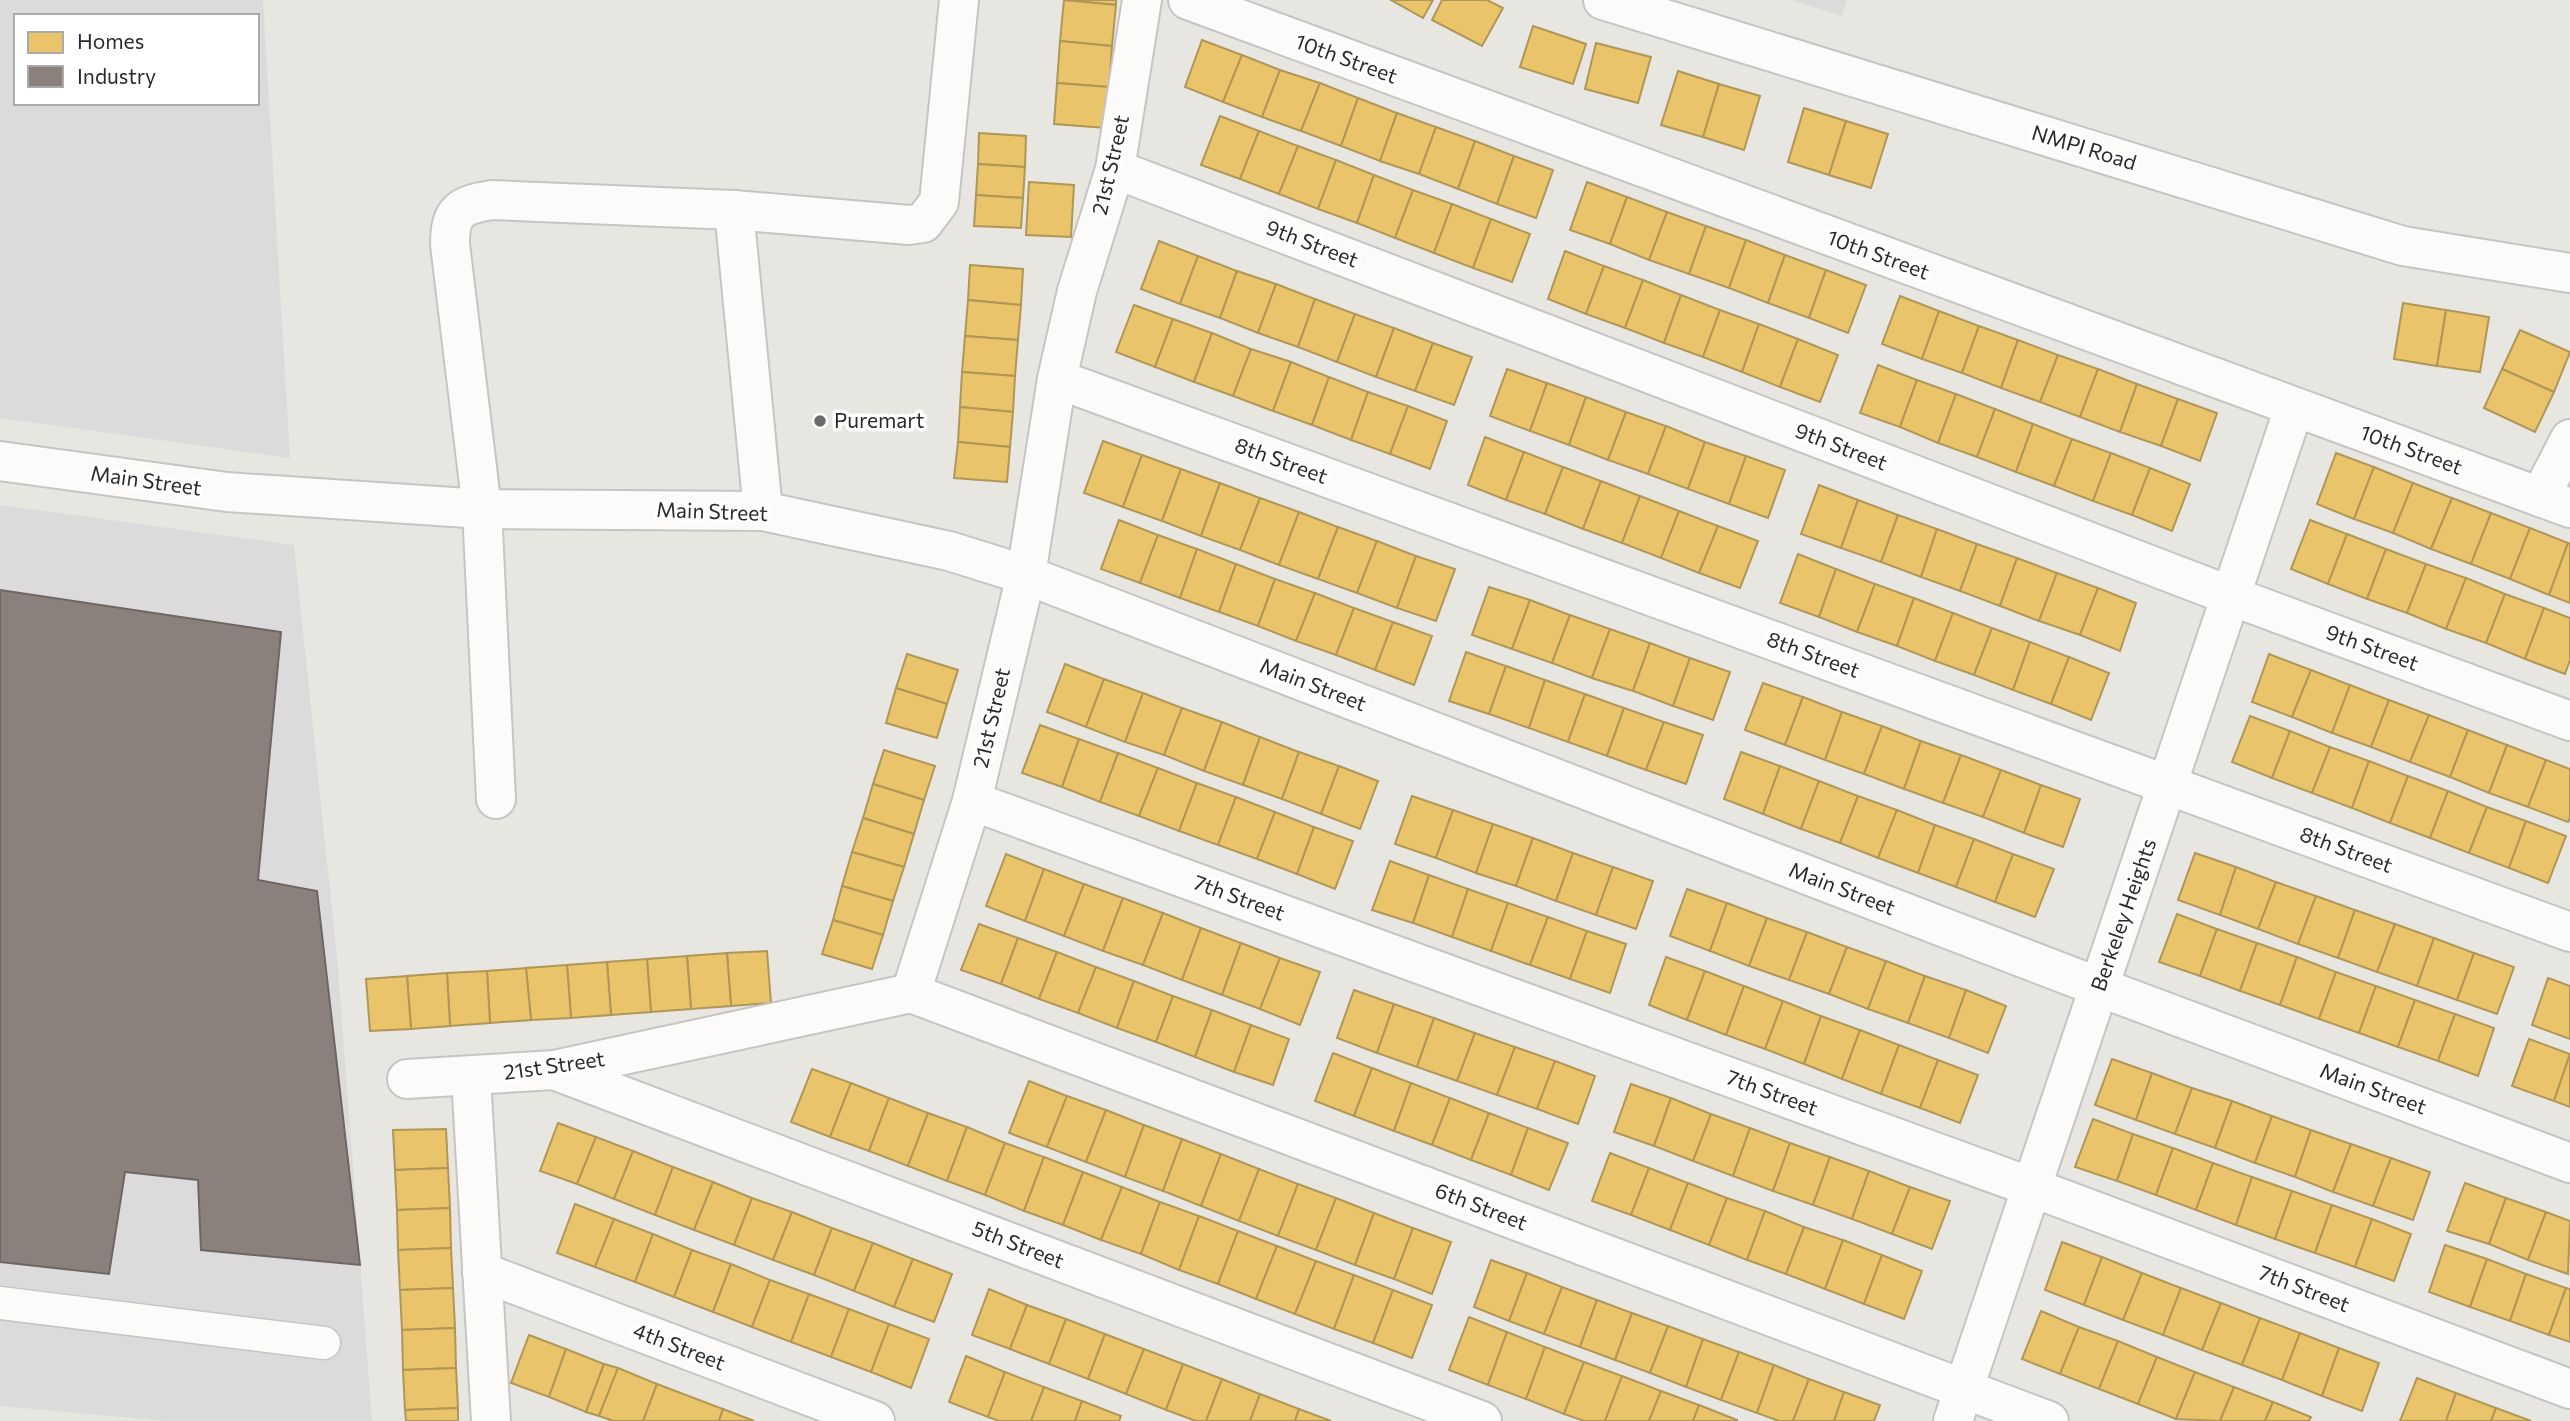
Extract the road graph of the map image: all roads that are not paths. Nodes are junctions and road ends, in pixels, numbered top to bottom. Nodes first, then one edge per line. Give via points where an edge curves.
1 (959, 0) edge
2 (1142, 0) edge
3 (1188, 0) edge
4 (1603, 0) edge
5 (1115, 169) junction
6 (734, 210) junction
7 (2570, 273) edge
8 (1056, 379) junction
9 (2294, 408) junction
10 (2570, 439) edge
11 (0, 461) edge
12 (2555, 502) edge
13 (482, 509) junction
14 (763, 511) junction
15 (1026, 575) junction
16 (2231, 596) junction
17 (2570, 721) edge
18 (2168, 784) junction
19 (496, 799) dead end
20 (972, 801) junction
21 (2570, 932) edge
22 (2099, 987) junction
23 (911, 993) junction
24 (554, 1070) junction
25 (471, 1077) junction
26 (407, 1079) dead end
27 (2570, 1163) edge
28 (2031, 1187) junction
29 (482, 1272) junction
30 (0, 1303) edge
31 (324, 1343) dead end
32 (2570, 1389) edge
33 (1959, 1405) edge
34 (491, 1421) edge
35 (875, 1421) edge
36 (1482, 1421) edge
37 (2049, 1421) edge

1 - 6 street via 939,202 923,222 909,225
2 - 5 street, 21st Street
3 - 9 street, 10th Street
4 - 7 street, NMPI Road via 2403,246
5 - 8 street, 21st Street via 1077,291
5 - 16 street, 9th Street
6 - 13 street via 492,200 468,204 456,212 450,244
6 - 14 street
8 - 15 street, 21st Street
8 - 18 street, 8th Street
9 - 12 street, 10th Street
9 - 16 street, Berkeley Heights
10 - 12 street
11 - 13 street, Main Street via 227,492
13 - 14 street, Main Street
13 - 19 street
14 - 15 street, Main Street via 949,551
15 - 20 street, 21st Street
15 - 22 street, Main Street
16 - 17 street, 9th Street
16 - 18 street, Berkeley Heights
18 - 21 street, 8th Street
18 - 22 street, Berkeley Heights
20 - 23 street, 21st Street
20 - 28 street, 7th Street
22 - 27 street, Main Street
22 - 28 street, Berkeley Heights
23 - 24 street, 21st Street
23 - 33 street, 6th Street
24 - 25 street, 21st Street
24 - 36 street, 5th Street
25 - 26 street, 21st Street
25 - 29 street
28 - 32 street, 7th Street
28 - 33 street, Berkeley Heights
29 - 34 street
29 - 35 street, 4th Street
30 - 31 lane
33 - 37 street, 6th Street

